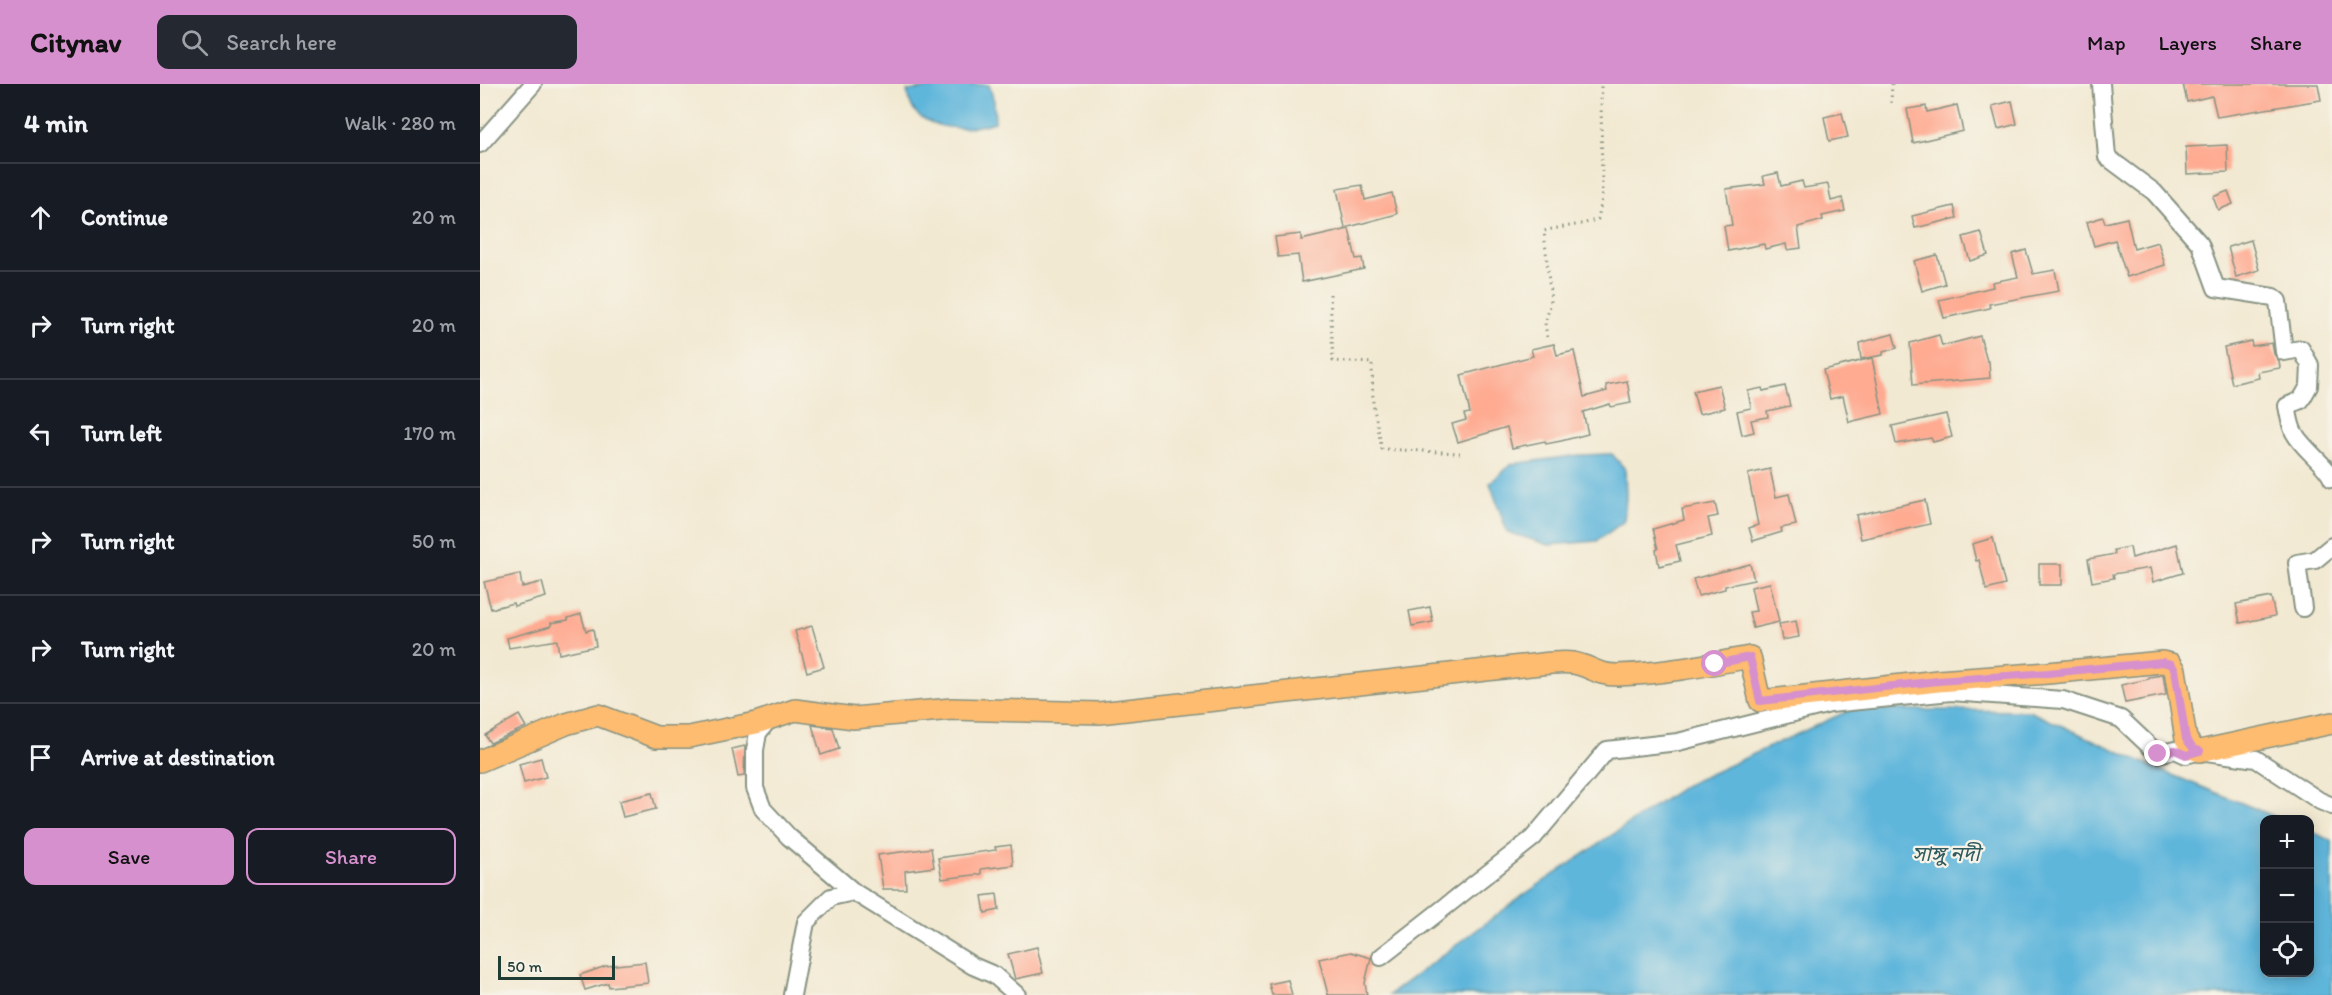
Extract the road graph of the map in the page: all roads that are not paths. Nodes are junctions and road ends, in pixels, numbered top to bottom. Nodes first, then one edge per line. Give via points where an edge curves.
1 (533, 84) edge
2 (2101, 84) edge
3 (480, 144) edge
4 (2332, 479) edge
5 (2332, 546) edge
6 (2303, 608) dead end
7 (770, 718) junction
8 (2332, 723) edge
9 (2200, 751) junction
10 (480, 760) edge
11 (2332, 806) edge
12 (854, 892) junction
13 (1381, 957) dead end
14 (792, 995) edge
15 (1017, 995) edge

1 - 3 street
2 - 4 street via 2107,157 2154,192 2200,244 2216,288 2278,301 2284,352 2301,349 2310,365 2309,386 2301,400 2287,406 2293,433 2330,471
5 - 6 street via 2315,560 2297,563
7 - 9 main road via 795,710 854,718 952,709 1099,713 1522,666 1571,663 1597,674 1616,675 1750,657 1760,701 2162,662 2171,664 2175,670 2186,739
7 - 10 main road via 688,738 656,737 598,715
7 - 12 street via 758,733 755,750 755,788 763,809 789,837
8 - 9 main road
9 - 11 street via 2256,759
9 - 13 street via 2158,754 2121,719 2063,700 1952,692 1830,704 1678,742 1607,750 1533,838
12 - 14 street via 831,897 806,922
12 - 15 street via 972,966 994,975

